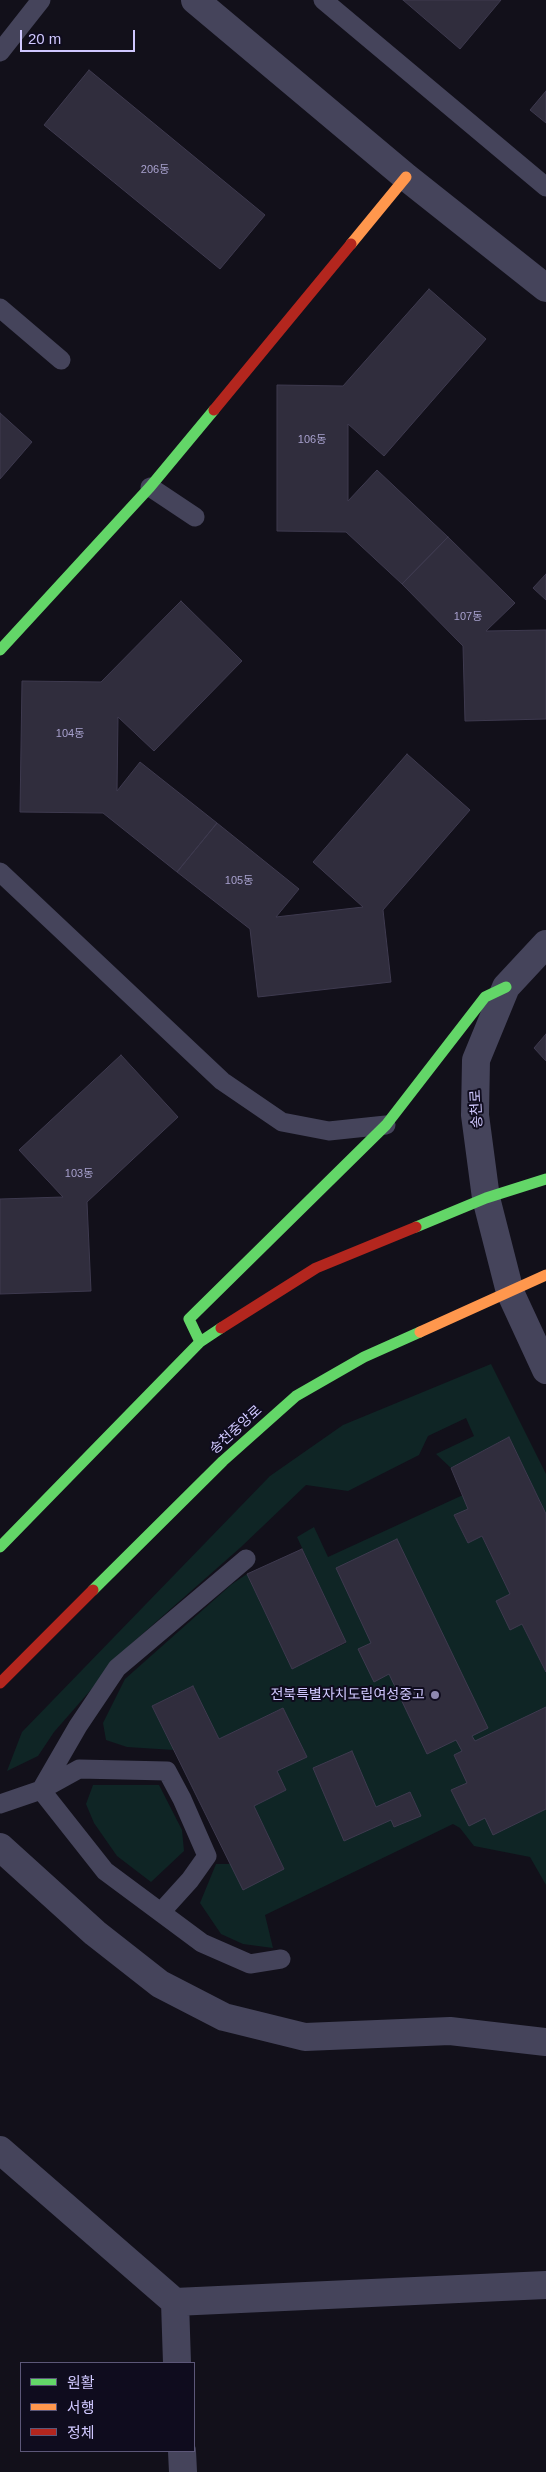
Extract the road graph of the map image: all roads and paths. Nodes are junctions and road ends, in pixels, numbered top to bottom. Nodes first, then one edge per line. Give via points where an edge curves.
1 (41, 0) edge
2 (195, 0) edge
3 (323, 0) edge
4 (0, 52) edge
5 (406, 177) junction
6 (546, 187) edge
7 (546, 288) edge
8 (0, 308) edge
9 (61, 360) dead end
10 (150, 487) junction
11 (194, 517) dead end
12 (0, 650) edge
13 (0, 872) edge
14 (546, 944) edge
15 (506, 987) junction
16 (386, 1125) junction
17 (546, 1179) edge
18 (486, 1198) junction
19 (546, 1275) edge
20 (510, 1292) junction
21 (200, 1342) junction
22 (546, 1370) edge
23 (0, 1547) edge
24 (246, 1559) dead end
25 (0, 1683) edge
26 (41, 1790) junction
27 (0, 1804) edge
28 (0, 1846) edge
29 (161, 1912) junction
30 (281, 1959) dead end
31 (546, 2042) edge
32 (0, 2150) edge
33 (546, 2285) edge
34 (175, 2302) junction
35 (178, 2362) edge
36 (182, 2452) edge
37 (182, 2472) edge

1 - 4 lane
2 - 5 street
3 - 6 lane
5 - 7 street
5 - 10 street
8 - 9 lane
10 - 11 lane
10 - 12 street
13 - 16 lane via 222,1081 282,1122 329,1131
14 - 15 street, 송천로
15 - 16 street via 485,997
15 - 18 street, 송천로 via 476,1060 475,1115
16 - 21 street via 189,1320
17 - 18 street
18 - 20 street, 송천로
18 - 21 street via 316,1268
19 - 20 street, 송천중앙로
20 - 22 street, 송천로
20 - 25 street, 송천중앙로 via 364,1357 296,1396 223,1461
21 - 23 street
24 - 26 lane via 117,1668
26 - 27 lane
26 - 29 lane via 105,1871
26 - 29 lane via 79,1769 167,1771 208,1856
28 - 31 street via 95,1933 160,1984 224,2017 304,2037 450,2031
29 - 30 lane via 202,1943 250,1964
32 - 34 street
33 - 34 street
34 - 35 street
36 - 37 street

